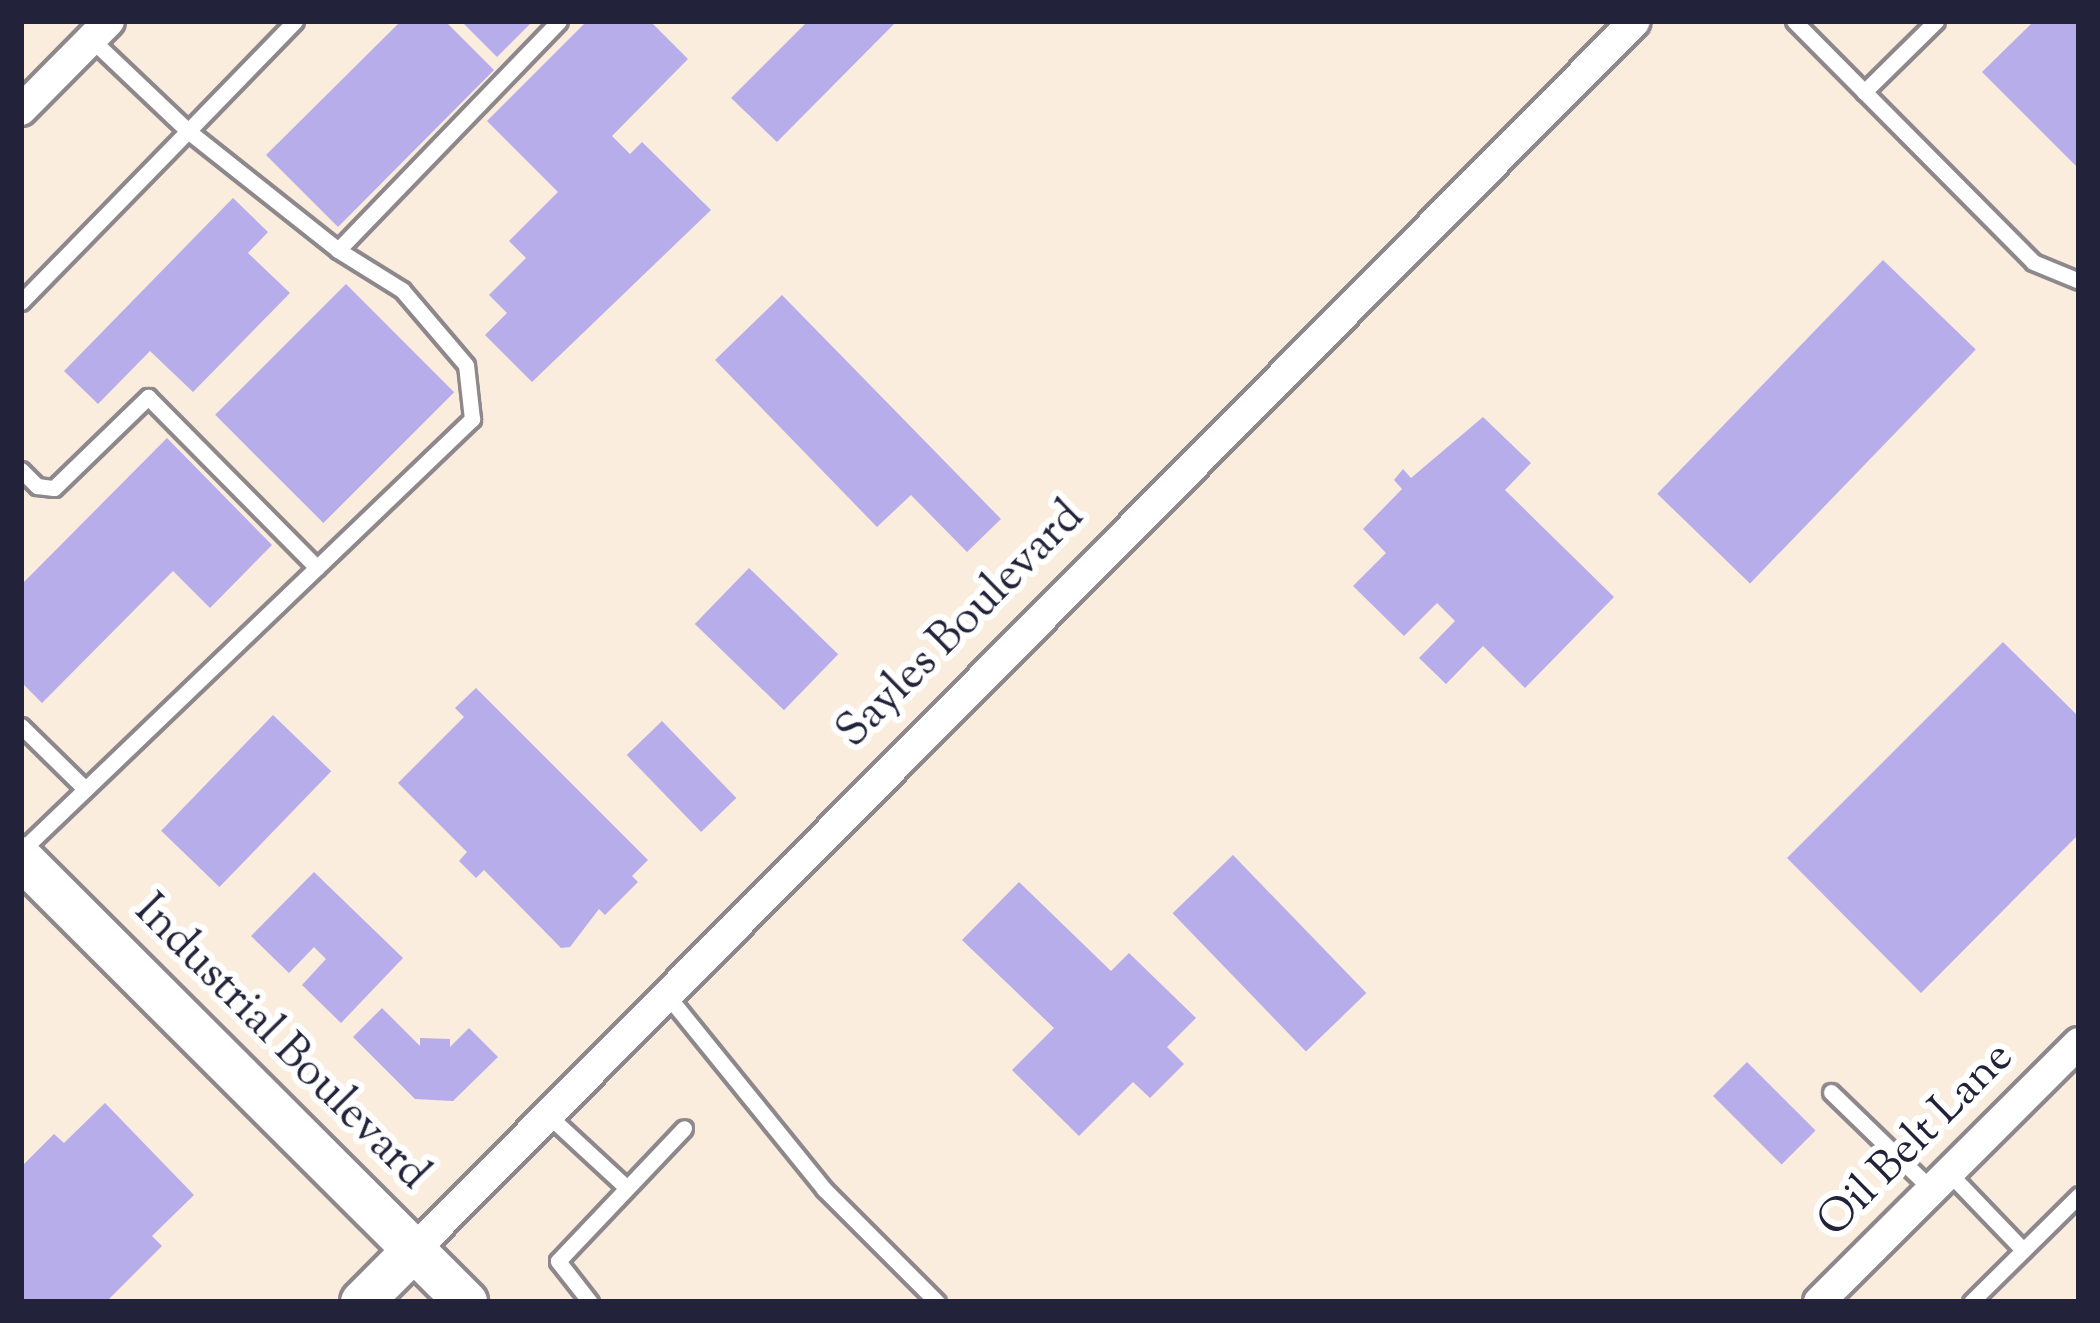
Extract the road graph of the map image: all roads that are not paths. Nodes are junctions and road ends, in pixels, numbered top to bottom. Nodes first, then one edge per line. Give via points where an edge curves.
1 (295, 21) edge
2 (559, 21) edge
3 (1635, 21) edge
4 (1793, 21) edge
5 (1936, 21) edge
6 (100, 30) edge
7 (1864, 92) junction
8 (21, 110) edge
9 (188, 131) junction
10 (338, 250) junction
11 (2079, 281) edge
12 (21, 302) edge
13 (21, 470) edge
14 (317, 568) junction
15 (21, 726) edge
16 (84, 788) junction
17 (21, 854) edge
18 (667, 995) junction
19 (2079, 1043) edge
20 (1831, 1092) dead end
21 (550, 1116) junction
22 (684, 1128) dead end
23 (1940, 1181) junction
24 (626, 1187) junction
25 (2079, 1195) edge
26 (414, 1250) junction
27 (2023, 1250) junction
28 (362, 1302) edge
29 (466, 1302) edge
30 (590, 1302) edge
31 (937, 1302) edge
32 (1819, 1302) edge
33 (1972, 1302) edge

1 - 9 lane
2 - 10 lane
3 - 18 street, Sayles Boulevard
4 - 7 lane
5 - 7 lane
6 - 8 street
6 - 9 lane
7 - 11 lane via 2033,262
9 - 10 lane
9 - 12 lane
10 - 14 lane via 403,290 466,365 472,419
13 - 14 lane via 37,486 54,488 148,398
14 - 16 lane
15 - 16 lane
16 - 17 lane
17 - 26 main road, Industrial Boulevard
18 - 21 street, Sayles Boulevard
18 - 31 lane via 824,1189
19 - 23 street, Oil Belt Lane
20 - 23 lane
21 - 24 lane
21 - 26 street, Sayles Boulevard
22 - 24 lane
23 - 27 lane
23 - 32 street, Oil Belt Lane
24 - 30 lane via 558,1261
25 - 27 lane
26 - 28 main road, Sayles Boulevard
26 - 29 main road, Industrial Boulevard
27 - 33 lane

